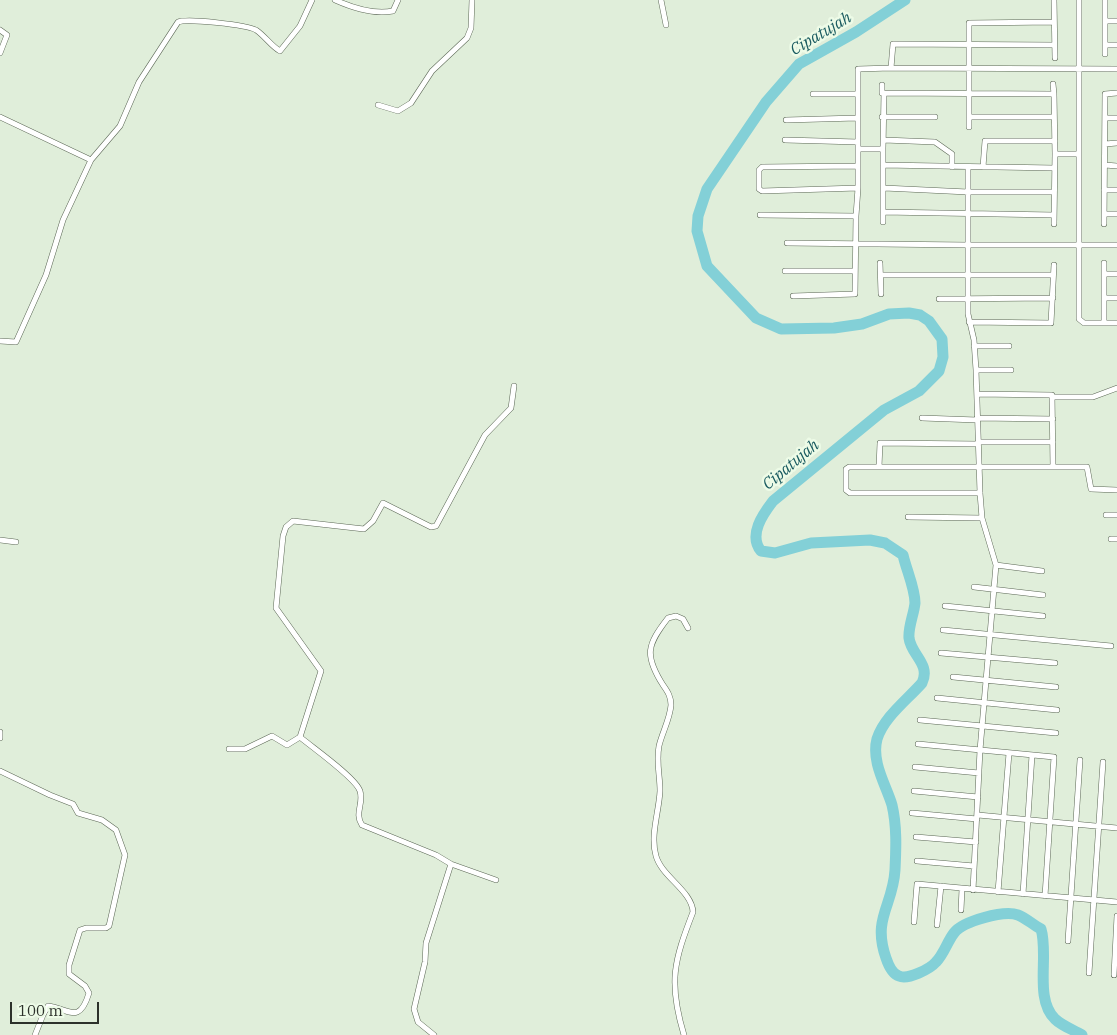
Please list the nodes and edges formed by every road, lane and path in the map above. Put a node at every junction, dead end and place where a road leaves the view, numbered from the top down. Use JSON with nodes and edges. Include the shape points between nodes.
{"nodes":[{"id":1,"x":312,"y":0,"type":"edge"},
{"id":2,"x":335,"y":0,"type":"edge"},
{"id":3,"x":398,"y":0,"type":"edge"},
{"id":4,"x":472,"y":0,"type":"edge"},
{"id":5,"x":661,"y":0,"type":"edge"},
{"id":6,"x":1054,"y":0,"type":"edge"},
{"id":7,"x":1079,"y":0,"type":"edge"},
{"id":8,"x":1104,"y":0,"type":"edge"},
{"id":9,"x":1105,"y":21,"type":"junction"},
{"id":10,"x":1117,"y":21,"type":"edge"},
{"id":11,"x":1054,"y":22,"type":"junction"},
{"id":12,"x":666,"y":25,"type":"dead end"},
{"id":13,"x":0,"y":30,"type":"edge"},
{"id":14,"x":1054,"y":45,"type":"junction"},
{"id":15,"x":1105,"y":45,"type":"junction"},
{"id":16,"x":1117,"y":45,"type":"edge"},
{"id":17,"x":968,"y":46,"type":"junction"},
{"id":18,"x":0,"y":53,"type":"edge"},
{"id":19,"x":1104,"y":54,"type":"dead end"},
{"id":20,"x":1055,"y":58,"type":"dead end"},
{"id":21,"x":891,"y":68,"type":"junction"},
{"id":22,"x":968,"y":69,"type":"junction"},
{"id":23,"x":1080,"y":69,"type":"junction"},
{"id":24,"x":1117,"y":69,"type":"edge"},
{"id":25,"x":1053,"y":84,"type":"dead end"},
{"id":26,"x":882,"y":85,"type":"dead end"},
{"id":27,"x":968,"y":93,"type":"junction"},
{"id":28,"x":1117,"y":93,"type":"edge"},
{"id":29,"x":813,"y":94,"type":"dead end"},
{"id":30,"x":858,"y":94,"type":"junction"},
{"id":31,"x":882,"y":94,"type":"junction"},
{"id":32,"x":1054,"y":94,"type":"junction"},
{"id":33,"x":378,"y":105,"type":"dead end"},
{"id":34,"x":0,"y":117,"type":"edge"},
{"id":35,"x":882,"y":117,"type":"junction"},
{"id":36,"x":935,"y":117,"type":"dead end"},
{"id":37,"x":968,"y":117,"type":"junction"},
{"id":38,"x":1054,"y":117,"type":"junction"},
{"id":39,"x":857,"y":118,"type":"junction"},
{"id":40,"x":1105,"y":118,"type":"junction"},
{"id":41,"x":1117,"y":118,"type":"edge"},
{"id":42,"x":786,"y":120,"type":"dead end"},
{"id":43,"x":968,"y":127,"type":"dead end"},
{"id":44,"x":785,"y":140,"type":"dead end"},
{"id":45,"x":884,"y":140,"type":"junction"},
{"id":46,"x":1055,"y":140,"type":"junction"},
{"id":47,"x":1117,"y":143,"type":"edge"},
{"id":48,"x":1105,"y":144,"type":"junction"},
{"id":49,"x":858,"y":146,"type":"junction"},
{"id":50,"x":883,"y":149,"type":"junction"},
{"id":51,"x":1055,"y":154,"type":"junction"},
{"id":52,"x":1079,"y":154,"type":"junction"},
{"id":53,"x":91,"y":160,"type":"junction"},
{"id":54,"x":858,"y":166,"type":"junction"},
{"id":55,"x":883,"y":166,"type":"junction"},
{"id":56,"x":1105,"y":166,"type":"junction"},
{"id":57,"x":1117,"y":166,"type":"edge"},
{"id":58,"x":952,"y":167,"type":"junction"},
{"id":59,"x":968,"y":167,"type":"junction"},
{"id":60,"x":983,"y":167,"type":"junction"},
{"id":61,"x":1054,"y":168,"type":"junction"},
{"id":62,"x":858,"y":188,"type":"junction"},
{"id":63,"x":884,"y":188,"type":"junction"},
{"id":64,"x":1104,"y":190,"type":"junction"},
{"id":65,"x":1117,"y":190,"type":"edge"},
{"id":66,"x":968,"y":192,"type":"junction"},
{"id":67,"x":1054,"y":192,"type":"junction"},
{"id":68,"x":883,"y":212,"type":"junction"},
{"id":69,"x":1104,"y":214,"type":"junction"},
{"id":70,"x":1117,"y":214,"type":"edge"},
{"id":71,"x":760,"y":215,"type":"dead end"},
{"id":72,"x":967,"y":215,"type":"junction"},
{"id":73,"x":1054,"y":215,"type":"junction"},
{"id":74,"x":856,"y":216,"type":"junction"},
{"id":75,"x":883,"y":222,"type":"dead end"},
{"id":76,"x":1054,"y":224,"type":"dead end"},
{"id":77,"x":1104,"y":224,"type":"dead end"},
{"id":78,"x":787,"y":243,"type":"dead end"},
{"id":79,"x":856,"y":244,"type":"junction"},
{"id":80,"x":968,"y":245,"type":"junction"},
{"id":81,"x":1117,"y":245,"type":"edge"},
{"id":82,"x":1079,"y":246,"type":"junction"},
{"id":83,"x":880,"y":263,"type":"dead end"},
{"id":84,"x":1104,"y":263,"type":"dead end"},
{"id":85,"x":1054,"y":265,"type":"dead end"},
{"id":86,"x":785,"y":271,"type":"dead end"},
{"id":87,"x":856,"y":271,"type":"junction"},
{"id":88,"x":968,"y":274,"type":"junction"},
{"id":89,"x":1054,"y":274,"type":"junction"},
{"id":90,"x":1104,"y":274,"type":"junction"},
{"id":91,"x":1117,"y":274,"type":"edge"},
{"id":92,"x":881,"y":275,"type":"junction"},
{"id":93,"x":881,"y":294,"type":"dead end"},
{"id":94,"x":793,"y":296,"type":"dead end"},
{"id":95,"x":1053,"y":298,"type":"junction"},
{"id":96,"x":1104,"y":298,"type":"junction"},
{"id":97,"x":1117,"y":298,"type":"edge"},
{"id":98,"x":939,"y":299,"type":"dead end"},
{"id":99,"x":967,"y":299,"type":"junction"},
{"id":100,"x":969,"y":322,"type":"junction"},
{"id":101,"x":1104,"y":323,"type":"junction"},
{"id":102,"x":1117,"y":323,"type":"edge"},
{"id":103,"x":0,"y":341,"type":"edge"},
{"id":104,"x":974,"y":346,"type":"junction"},
{"id":105,"x":1009,"y":346,"type":"dead end"},
{"id":106,"x":976,"y":370,"type":"junction"},
{"id":107,"x":1011,"y":370,"type":"dead end"},
{"id":108,"x":514,"y":386,"type":"dead end"},
{"id":109,"x":1117,"y":388,"type":"edge"},
{"id":110,"x":977,"y":394,"type":"junction"},
{"id":111,"x":1053,"y":397,"type":"junction"},
{"id":112,"x":922,"y":418,"type":"dead end"},
{"id":113,"x":977,"y":419,"type":"junction"},
{"id":114,"x":1053,"y":419,"type":"junction"},
{"id":115,"x":1053,"y":442,"type":"junction"},
{"id":116,"x":978,"y":443,"type":"junction"},
{"id":117,"x":879,"y":467,"type":"junction"},
{"id":118,"x":979,"y":467,"type":"junction"},
{"id":119,"x":1053,"y":467,"type":"junction"},
{"id":120,"x":1117,"y":490,"type":"edge"},
{"id":121,"x":980,"y":493,"type":"junction"},
{"id":122,"x":1106,"y":515,"type":"dead end"},
{"id":123,"x":1117,"y":515,"type":"edge"},
{"id":124,"x":908,"y":517,"type":"dead end"},
{"id":125,"x":982,"y":518,"type":"junction"},
{"id":126,"x":0,"y":540,"type":"edge"},
{"id":127,"x":16,"y":542,"type":"dead end"},
{"id":128,"x":996,"y":565,"type":"junction"},
{"id":129,"x":1042,"y":571,"type":"dead end"},
{"id":130,"x":974,"y":587,"type":"dead end"},
{"id":131,"x":994,"y":589,"type":"junction"},
{"id":132,"x":1043,"y":594,"type":"dead end"},
{"id":133,"x":945,"y":606,"type":"dead end"},
{"id":134,"x":992,"y":611,"type":"junction"},
{"id":135,"x":1043,"y":616,"type":"dead end"},
{"id":136,"x":688,"y":628,"type":"dead end"},
{"id":137,"x":943,"y":630,"type":"dead end"},
{"id":138,"x":990,"y":634,"type":"junction"},
{"id":139,"x":1111,"y":646,"type":"dead end"},
{"id":140,"x":941,"y":653,"type":"dead end"},
{"id":141,"x":988,"y":657,"type":"junction"},
{"id":142,"x":1055,"y":664,"type":"dead end"},
{"id":143,"x":953,"y":676,"type":"dead end"},
{"id":144,"x":986,"y":680,"type":"junction"},
{"id":145,"x":1056,"y":686,"type":"dead end"},
{"id":146,"x":937,"y":698,"type":"dead end"},
{"id":147,"x":984,"y":703,"type":"junction"},
{"id":148,"x":1057,"y":710,"type":"dead end"},
{"id":149,"x":920,"y":720,"type":"dead end"},
{"id":150,"x":982,"y":726,"type":"junction"},
{"id":151,"x":0,"y":732,"type":"edge"},
{"id":152,"x":1056,"y":733,"type":"dead end"},
{"id":153,"x":300,"y":737,"type":"junction"},
{"id":154,"x":0,"y":738,"type":"edge"},
{"id":155,"x":918,"y":744,"type":"dead end"},
{"id":156,"x":229,"y":748,"type":"dead end"},
{"id":157,"x":980,"y":750,"type":"junction"},
{"id":158,"x":1009,"y":753,"type":"junction"},
{"id":159,"x":1032,"y":755,"type":"junction"},
{"id":160,"x":1080,"y":760,"type":"dead end"},
{"id":161,"x":1103,"y":762,"type":"dead end"},
{"id":162,"x":915,"y":767,"type":"dead end"},
{"id":163,"x":0,"y":771,"type":"edge"},
{"id":164,"x":980,"y":773,"type":"junction"},
{"id":165,"x":914,"y":791,"type":"dead end"},
{"id":166,"x":978,"y":797,"type":"junction"},
{"id":167,"x":912,"y":813,"type":"dead end"},
{"id":168,"x":977,"y":817,"type":"junction"},
{"id":169,"x":1004,"y":817,"type":"junction"},
{"id":170,"x":1028,"y":820,"type":"junction"},
{"id":171,"x":1052,"y":822,"type":"junction"},
{"id":172,"x":1076,"y":824,"type":"junction"},
{"id":173,"x":1099,"y":826,"type":"junction"},
{"id":174,"x":1117,"y":828,"type":"edge"},
{"id":175,"x":916,"y":837,"type":"dead end"},
{"id":176,"x":976,"y":842,"type":"junction"},
{"id":177,"x":917,"y":861,"type":"dead end"},
{"id":178,"x":451,"y":864,"type":"junction"},
{"id":179,"x":974,"y":866,"type":"junction"},
{"id":180,"x":496,"y":880,"type":"dead end"},
{"id":181,"x":941,"y":886,"type":"junction"},
{"id":182,"x":962,"y":888,"type":"junction"},
{"id":183,"x":973,"y":890,"type":"junction"},
{"id":184,"x":998,"y":892,"type":"junction"},
{"id":185,"x":1023,"y":894,"type":"junction"},
{"id":186,"x":1045,"y":896,"type":"junction"},
{"id":187,"x":1070,"y":898,"type":"junction"},
{"id":188,"x":1094,"y":900,"type":"junction"},
{"id":189,"x":1117,"y":902,"type":"edge"},
{"id":190,"x":961,"y":910,"type":"dead end"},
{"id":191,"x":1117,"y":916,"type":"edge"},
{"id":192,"x":914,"y":922,"type":"dead end"},
{"id":193,"x":937,"y":925,"type":"dead end"},
{"id":194,"x":1068,"y":941,"type":"dead end"},
{"id":195,"x":1089,"y":973,"type":"dead end"},
{"id":196,"x":1114,"y":975,"type":"dead end"},
{"id":197,"x":35,"y":1035,"type":"edge"},
{"id":198,"x":434,"y":1035,"type":"edge"},
{"id":199,"x":684,"y":1035,"type":"edge"}],
"edges":[{"from":1,"to":53,"type":"street","via":[[300,26],[279,52],[265,37],[247,27],[178,22],[139,82],[120,126]]},
{"from":2,"to":3,"type":"street","via":[[368,11],[384,12],[393,11]]},
{"from":4,"to":33,"type":"street","via":[[471,28],[467,38],[432,71],[411,103],[398,111]]},
{"from":5,"to":12,"type":"street"},
{"from":6,"to":11,"type":"street"},
{"from":7,"to":23,"type":"street"},
{"from":8,"to":9,"type":"street"},
{"from":9,"to":10,"type":"street"},
{"from":9,"to":15,"type":"street"},
{"from":11,"to":14,"type":"street"},
{"from":11,"to":17,"type":"street","via":[[970,22]]},
{"from":13,"to":18,"type":"street","via":[[7,35]]},
{"from":14,"to":17,"type":"street"},
{"from":14,"to":20,"type":"street"},
{"from":15,"to":16,"type":"street"},
{"from":15,"to":19,"type":"street"},
{"from":17,"to":21,"type":"street","via":[[893,44]]},
{"from":17,"to":22,"type":"street"},
{"from":21,"to":22,"type":"street"},
{"from":21,"to":30,"type":"street","via":[[859,68]]},
{"from":22,"to":23,"type":"street"},
{"from":22,"to":27,"type":"street"},
{"from":23,"to":24,"type":"street"},
{"from":23,"to":52,"type":"street"},
{"from":25,"to":32,"type":"street"},
{"from":26,"to":31,"type":"street"},
{"from":27,"to":31,"type":"street"},
{"from":27,"to":32,"type":"street"},
{"from":27,"to":37,"type":"street"},
{"from":28,"to":40,"type":"street","via":[[1105,94]]},
{"from":29,"to":30,"type":"street"},
{"from":30,"to":39,"type":"street"},
{"from":31,"to":35,"type":"street"},
{"from":32,"to":38,"type":"street"},
{"from":34,"to":53,"type":"street"},
{"from":35,"to":36,"type":"street"},
{"from":35,"to":45,"type":"street"},
{"from":37,"to":38,"type":"street"},
{"from":37,"to":43,"type":"street"},
{"from":38,"to":46,"type":"street"},
{"from":39,"to":42,"type":"street"},
{"from":39,"to":49,"type":"street"},
{"from":40,"to":41,"type":"street"},
{"from":40,"to":48,"type":"street"},
{"from":44,"to":49,"type":"street"},
{"from":45,"to":50,"type":"street"},
{"from":45,"to":58,"type":"street","via":[[936,142],[952,154]]},
{"from":46,"to":51,"type":"street"},
{"from":46,"to":60,"type":"street","via":[[985,141]]},
{"from":47,"to":48,"type":"street"},
{"from":48,"to":56,"type":"street"},
{"from":49,"to":50,"type":"street"},
{"from":49,"to":54,"type":"street"},
{"from":50,"to":55,"type":"street"},
{"from":51,"to":52,"type":"street"},
{"from":51,"to":61,"type":"street"},
{"from":52,"to":82,"type":"street"},
{"from":53,"to":103,"type":"street","via":[[66,214],[46,275],[16,342]]},
{"from":54,"to":62,"type":"street"},
{"from":54,"to":62,"type":"street","via":[[762,167],[759,189]]},
{"from":55,"to":58,"type":"street"},
{"from":55,"to":63,"type":"street"},
{"from":56,"to":57,"type":"street"},
{"from":56,"to":64,"type":"street"},
{"from":58,"to":59,"type":"street"},
{"from":59,"to":60,"type":"street"},
{"from":59,"to":66,"type":"street"},
{"from":60,"to":61,"type":"street"},
{"from":61,"to":67,"type":"street"},
{"from":62,"to":74,"type":"street"},
{"from":63,"to":66,"type":"street"},
{"from":63,"to":68,"type":"street"},
{"from":64,"to":65,"type":"street"},
{"from":64,"to":69,"type":"street"},
{"from":66,"to":67,"type":"street"},
{"from":66,"to":72,"type":"street"},
{"from":67,"to":73,"type":"street"},
{"from":68,"to":72,"type":"street"},
{"from":68,"to":75,"type":"street"},
{"from":69,"to":70,"type":"street"},
{"from":69,"to":77,"type":"street"},
{"from":71,"to":74,"type":"street"},
{"from":72,"to":73,"type":"street"},
{"from":72,"to":80,"type":"street"},
{"from":73,"to":76,"type":"street"},
{"from":74,"to":79,"type":"street"},
{"from":78,"to":79,"type":"street"},
{"from":79,"to":80,"type":"street"},
{"from":79,"to":87,"type":"street"},
{"from":80,"to":82,"type":"street"},
{"from":80,"to":88,"type":"street"},
{"from":81,"to":82,"type":"street"},
{"from":82,"to":101,"type":"street","via":[[1079,320],[1081,323]]},
{"from":83,"to":92,"type":"street"},
{"from":84,"to":90,"type":"street"},
{"from":85,"to":89,"type":"street"},
{"from":86,"to":87,"type":"street"},
{"from":87,"to":94,"type":"street","via":[[854,295]]},
{"from":88,"to":89,"type":"street"},
{"from":88,"to":92,"type":"street"},
{"from":88,"to":99,"type":"street"},
{"from":89,"to":95,"type":"street"},
{"from":90,"to":91,"type":"street"},
{"from":90,"to":96,"type":"street"},
{"from":92,"to":93,"type":"street"},
{"from":95,"to":99,"type":"street"},
{"from":95,"to":100,"type":"street","via":[[1053,319],[1050,323]]},
{"from":96,"to":97,"type":"street"},
{"from":96,"to":101,"type":"street"},
{"from":98,"to":99,"type":"street"},
{"from":99,"to":100,"type":"street"},
{"from":100,"to":104,"type":"street"},
{"from":101,"to":102,"type":"street"},
{"from":104,"to":105,"type":"street"},
{"from":104,"to":106,"type":"street"},
{"from":106,"to":107,"type":"street"},
{"from":106,"to":110,"type":"street"},
{"from":108,"to":153,"type":"street","via":[[511,408],[485,435],[436,526],[431,527],[383,503],[374,521],[364,529],[293,522],[286,527],[276,608],[321,671]]},
{"from":109,"to":111,"type":"street","via":[[1094,396]]},
{"from":110,"to":111,"type":"street","via":[[1051,394]]},
{"from":110,"to":113,"type":"street"},
{"from":111,"to":114,"type":"street"},
{"from":112,"to":113,"type":"street"},
{"from":113,"to":114,"type":"street"},
{"from":113,"to":116,"type":"street"},
{"from":114,"to":115,"type":"street"},
{"from":115,"to":116,"type":"street"},
{"from":115,"to":119,"type":"street"},
{"from":116,"to":117,"type":"street","via":[[880,443]]},
{"from":116,"to":118,"type":"street"},
{"from":117,"to":118,"type":"street"},
{"from":117,"to":121,"type":"street","via":[[848,468],[848,492]]},
{"from":118,"to":119,"type":"street"},
{"from":118,"to":121,"type":"street"},
{"from":119,"to":120,"type":"street","via":[[1088,468],[1091,489]]},
{"from":121,"to":125,"type":"street"},
{"from":122,"to":123,"type":"street"},
{"from":124,"to":125,"type":"street"},
{"from":125,"to":128,"type":"street"},
{"from":126,"to":127,"type":"street"},
{"from":128,"to":129,"type":"street"},
{"from":128,"to":131,"type":"street"},
{"from":130,"to":131,"type":"street"},
{"from":131,"to":132,"type":"street"},
{"from":131,"to":134,"type":"street"},
{"from":133,"to":134,"type":"street"},
{"from":134,"to":135,"type":"street"},
{"from":134,"to":138,"type":"street"},
{"from":136,"to":199,"type":"street","via":[[683,619],[676,616],[668,618],[653,638],[649,658],[670,697],[657,760],[660,791],[655,831],[656,856],[675,885],[693,904],[675,964],[678,1016]]},
{"from":137,"to":138,"type":"street"},
{"from":138,"to":139,"type":"street"},
{"from":138,"to":141,"type":"street"},
{"from":140,"to":141,"type":"street"},
{"from":141,"to":142,"type":"street"},
{"from":141,"to":144,"type":"street"},
{"from":143,"to":144,"type":"street"},
{"from":144,"to":145,"type":"street"},
{"from":144,"to":147,"type":"street"},
{"from":146,"to":147,"type":"street"},
{"from":147,"to":148,"type":"street"},
{"from":147,"to":150,"type":"street"},
{"from":149,"to":150,"type":"street"},
{"from":150,"to":152,"type":"street"},
{"from":150,"to":157,"type":"street"},
{"from":151,"to":154,"type":"street"},
{"from":153,"to":156,"type":"street","via":[[287,745],[272,736],[245,749]]},
{"from":153,"to":178,"type":"street","via":[[355,782],[361,793],[358,817],[362,825]]},
{"from":155,"to":157,"type":"street"},
{"from":157,"to":158,"type":"street"},
{"from":157,"to":164,"type":"street"},
{"from":158,"to":159,"type":"street"},
{"from":158,"to":169,"type":"street"},
{"from":159,"to":170,"type":"street"},
{"from":159,"to":171,"type":"street","via":[[1055,758]]},
{"from":160,"to":172,"type":"street"},
{"from":161,"to":173,"type":"street"},
{"from":162,"to":164,"type":"street"},
{"from":163,"to":197,"type":"street","via":[[73,804],[82,816],[109,824],[116,830],[125,856],[109,926],[80,930],[69,965],[69,974],[89,993],[87,1000],[72,1013],[48,1006]]},
{"from":164,"to":166,"type":"street"},
{"from":165,"to":166,"type":"street"},
{"from":166,"to":168,"type":"street"},
{"from":167,"to":168,"type":"street"},
{"from":168,"to":169,"type":"street"},
{"from":168,"to":176,"type":"street"},
{"from":169,"to":170,"type":"street"},
{"from":169,"to":184,"type":"street"},
{"from":170,"to":171,"type":"street"},
{"from":170,"to":185,"type":"street"},
{"from":171,"to":172,"type":"street"},
{"from":171,"to":186,"type":"street"},
{"from":172,"to":173,"type":"street"},
{"from":172,"to":187,"type":"street"},
{"from":173,"to":174,"type":"street"},
{"from":173,"to":188,"type":"street"},
{"from":175,"to":176,"type":"street"},
{"from":176,"to":179,"type":"street"},
{"from":177,"to":179,"type":"street"},
{"from":178,"to":180,"type":"street"},
{"from":178,"to":198,"type":"street","via":[[424,949],[425,962],[414,1009],[418,1022]]},
{"from":179,"to":183,"type":"street"},
{"from":181,"to":182,"type":"street"},
{"from":181,"to":192,"type":"street","via":[[917,884]]},
{"from":181,"to":193,"type":"street"},
{"from":182,"to":183,"type":"street"},
{"from":182,"to":190,"type":"street"},
{"from":183,"to":184,"type":"street"},
{"from":184,"to":185,"type":"street"},
{"from":185,"to":186,"type":"street"},
{"from":186,"to":187,"type":"street"},
{"from":187,"to":188,"type":"street"},
{"from":187,"to":194,"type":"street"},
{"from":188,"to":189,"type":"street"},
{"from":188,"to":195,"type":"street"},
{"from":191,"to":196,"type":"street"}]}
